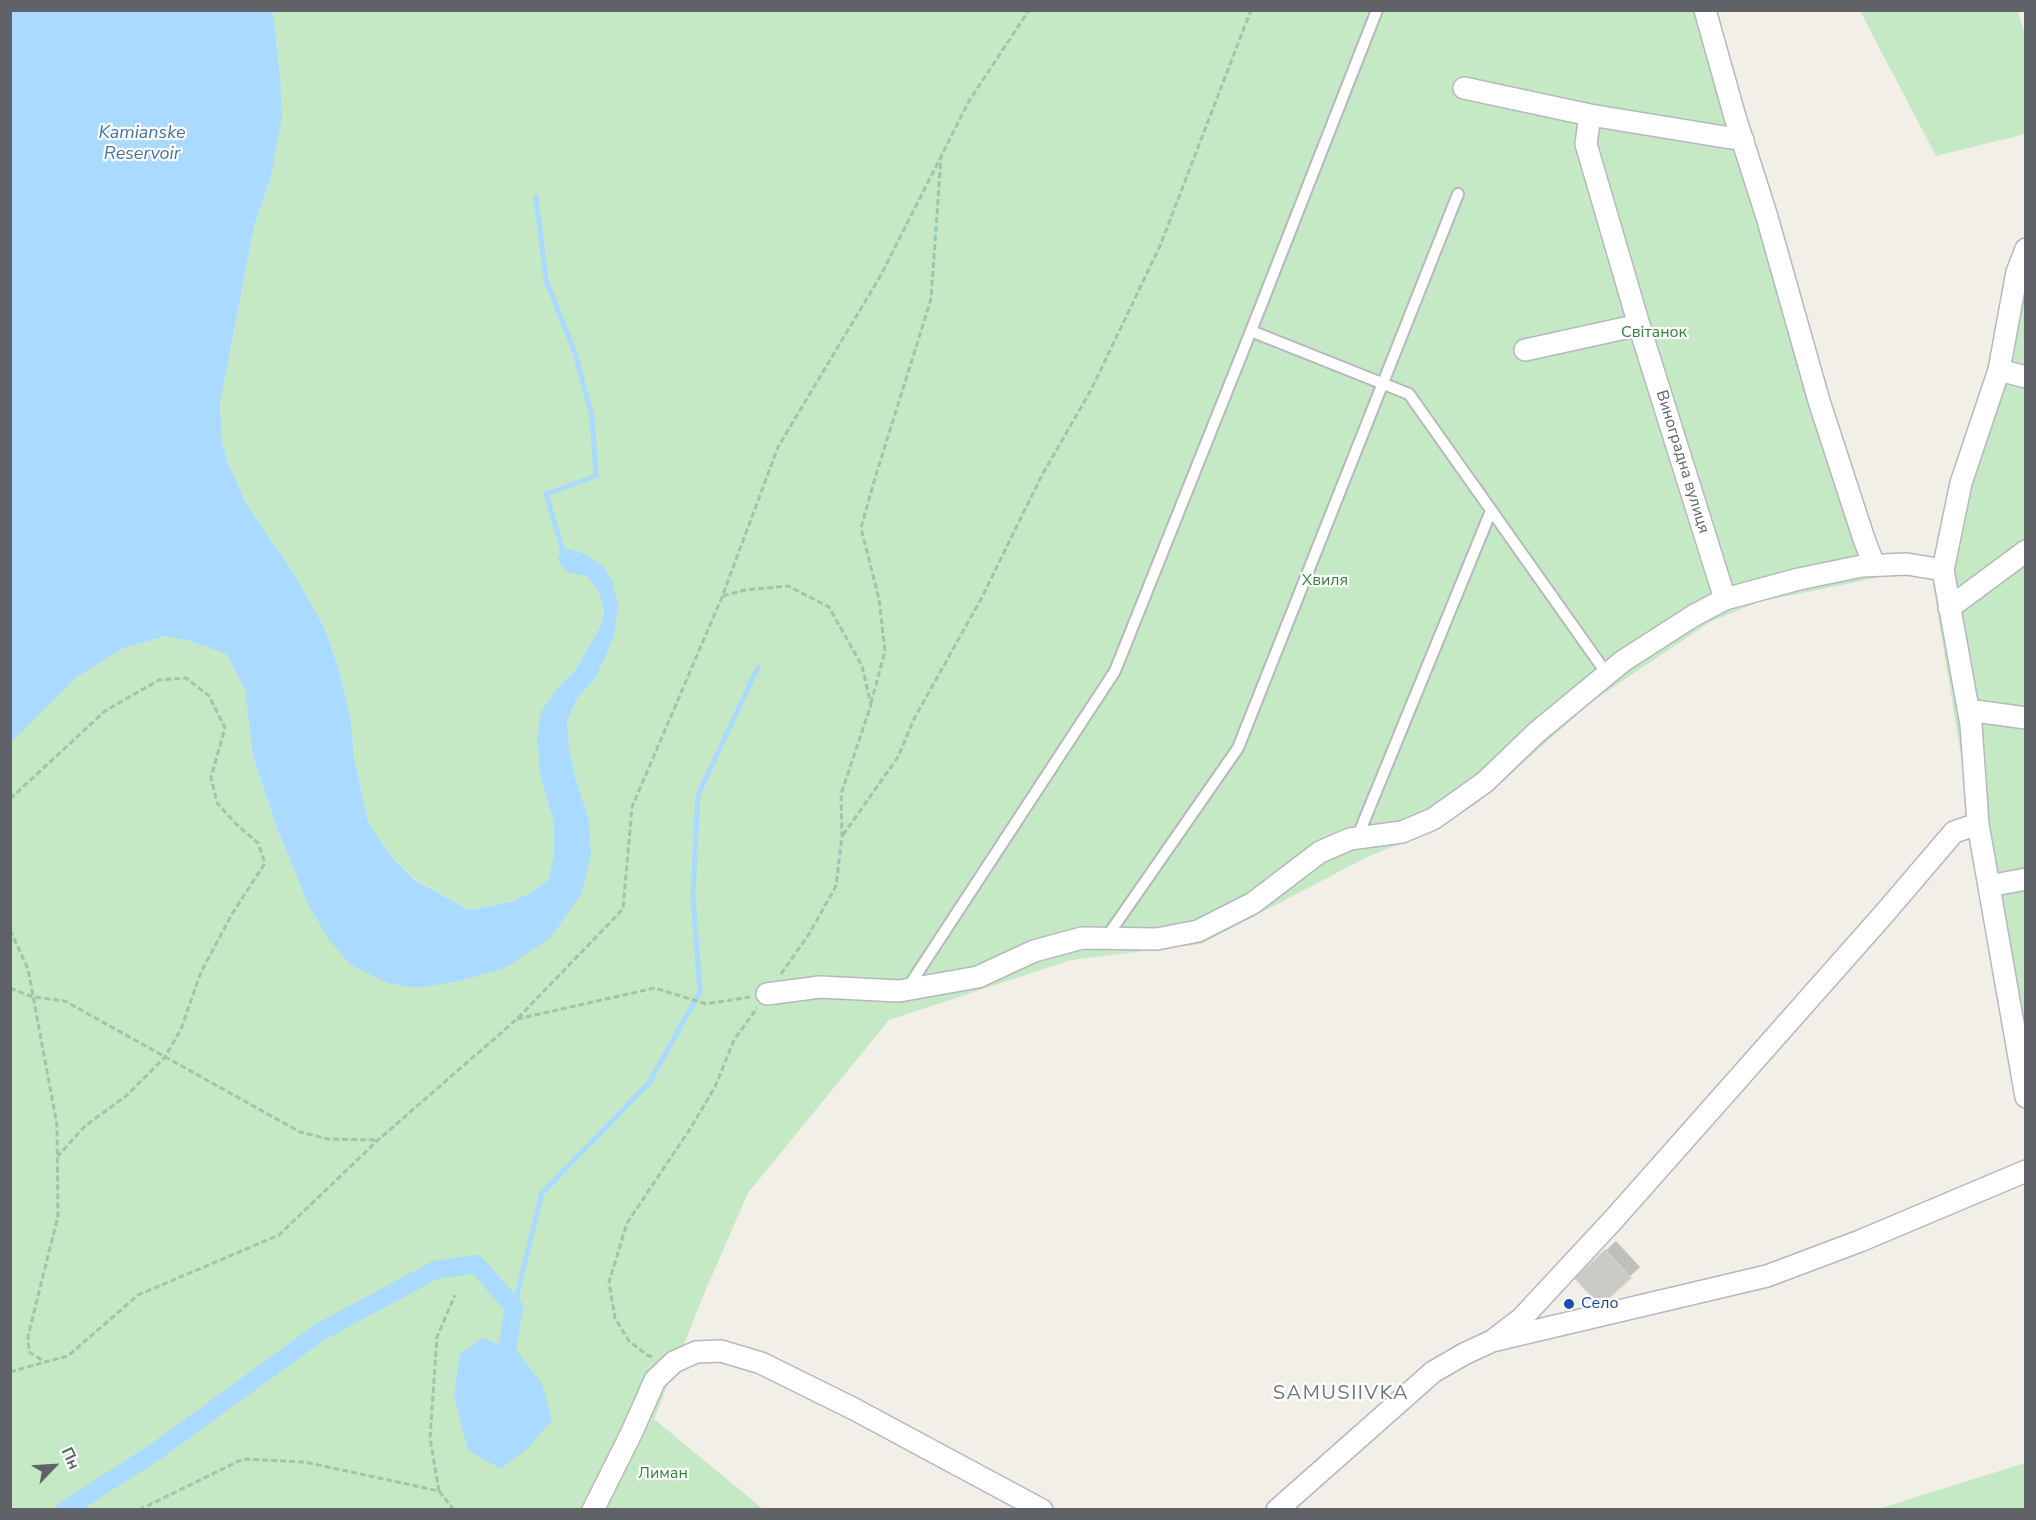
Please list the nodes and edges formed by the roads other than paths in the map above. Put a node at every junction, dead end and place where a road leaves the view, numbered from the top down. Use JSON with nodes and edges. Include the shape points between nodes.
{"nodes":[{"id":1,"x":1377,"y":10,"type":"edge"},
{"id":2,"x":1705,"y":10,"type":"edge"},
{"id":3,"x":1464,"y":88,"type":"dead end"},
{"id":4,"x":1590,"y":115,"type":"junction"},
{"id":5,"x":1743,"y":140,"type":"junction"},
{"id":6,"x":1458,"y":194,"type":"dead end"},
{"id":7,"x":2025,"y":249,"type":"edge"},
{"id":8,"x":1639,"y":325,"type":"junction"},
{"id":9,"x":1251,"y":331,"type":"junction"},
{"id":10,"x":1525,"y":350,"type":"dead end"},
{"id":11,"x":1999,"y":370,"type":"junction"},
{"id":12,"x":2025,"y":377,"type":"edge"},
{"id":13,"x":1383,"y":384,"type":"junction"},
{"id":14,"x":1491,"y":511,"type":"junction"},
{"id":15,"x":2025,"y":551,"type":"edge"},
{"id":16,"x":1874,"y":565,"type":"junction"},
{"id":17,"x":1943,"y":570,"type":"junction"},
{"id":18,"x":1725,"y":599,"type":"junction"},
{"id":19,"x":1949,"y":608,"type":"junction"},
{"id":20,"x":1607,"y":675,"type":"junction"},
{"id":21,"x":1968,"y":710,"type":"junction"},
{"id":22,"x":2025,"y":718,"type":"edge"},
{"id":23,"x":1978,"y":824,"type":"junction"},
{"id":24,"x":1357,"y":838,"type":"junction"},
{"id":25,"x":2025,"y":879,"type":"edge"},
{"id":26,"x":1989,"y":886,"type":"junction"},
{"id":27,"x":1106,"y":938,"type":"junction"},
{"id":28,"x":907,"y":990,"type":"junction"},
{"id":29,"x":767,"y":994,"type":"road end"},
{"id":30,"x":2018,"y":1015,"type":"edge"},
{"id":31,"x":2025,"y":1097,"type":"edge"},
{"id":32,"x":2025,"y":1171,"type":"edge"},
{"id":33,"x":1492,"y":1341,"type":"junction"},
{"id":34,"x":593,"y":1509,"type":"edge"},
{"id":35,"x":1042,"y":1509,"type":"edge"},
{"id":36,"x":1276,"y":1509,"type":"edge"}],
"edges":[{"from":1,"to":9,"type":"lane"},
{"from":2,"to":5,"type":"street"},
{"from":3,"to":4,"type":"street"},
{"from":4,"to":5,"type":"street"},
{"from":4,"to":8,"type":"street","name":"Виноградна вулиця","via":[[1586,144]]},
{"from":5,"to":16,"type":"street","via":[[1819,402]]},
{"from":6,"to":13,"type":"lane"},
{"from":7,"to":11,"type":"street"},
{"from":8,"to":10,"type":"street"},
{"from":8,"to":18,"type":"street","name":"Виноградна вулиця"},
{"from":9,"to":13,"type":"lane"},
{"from":9,"to":28,"type":"lane","via":[[1115,671]]},
{"from":11,"to":12,"type":"street"},
{"from":11,"to":17,"type":"street","via":[[1961,483]]},
{"from":13,"to":14,"type":"lane","via":[[1408,394]]},
{"from":13,"to":27,"type":"lane","via":[[1238,748]]},
{"from":14,"to":20,"type":"lane"},
{"from":14,"to":24,"type":"lane"},
{"from":15,"to":19,"type":"street"},
{"from":16,"to":17,"type":"street","via":[[1907,564]]},
{"from":16,"to":18,"type":"street","via":[[1799,579]]},
{"from":17,"to":19,"type":"street"},
{"from":18,"to":20,"type":"street","via":[[1683,622]]},
{"from":19,"to":21,"type":"street"},
{"from":20,"to":24,"type":"street","via":[[1537,732],[1485,782],[1433,819],[1402,832]]},
{"from":21,"to":22,"type":"street"},
{"from":21,"to":23,"type":"street"},
{"from":23,"to":26,"type":"street"},
{"from":23,"to":33,"type":"street","via":[[1954,832],[1614,1219],[1522,1318]]},
{"from":24,"to":27,"type":"street","via":[[1320,852],[1253,903],[1198,931],[1157,939]]},
{"from":25,"to":26,"type":"street"},
{"from":26,"to":30,"type":"street"},
{"from":27,"to":28,"type":"street","via":[[1082,938],[1034,951],[978,977]]},
{"from":28,"to":29,"type":"street","via":[[820,987]]},
{"from":30,"to":31,"type":"street"},
{"from":32,"to":33,"type":"street","via":[[1860,1241],[1767,1275]]},
{"from":33,"to":36,"type":"street","via":[[1433,1372]]},
{"from":34,"to":35,"type":"street","via":[[655,1380],[674,1362],[696,1352],[721,1351],[761,1363]]}]}
